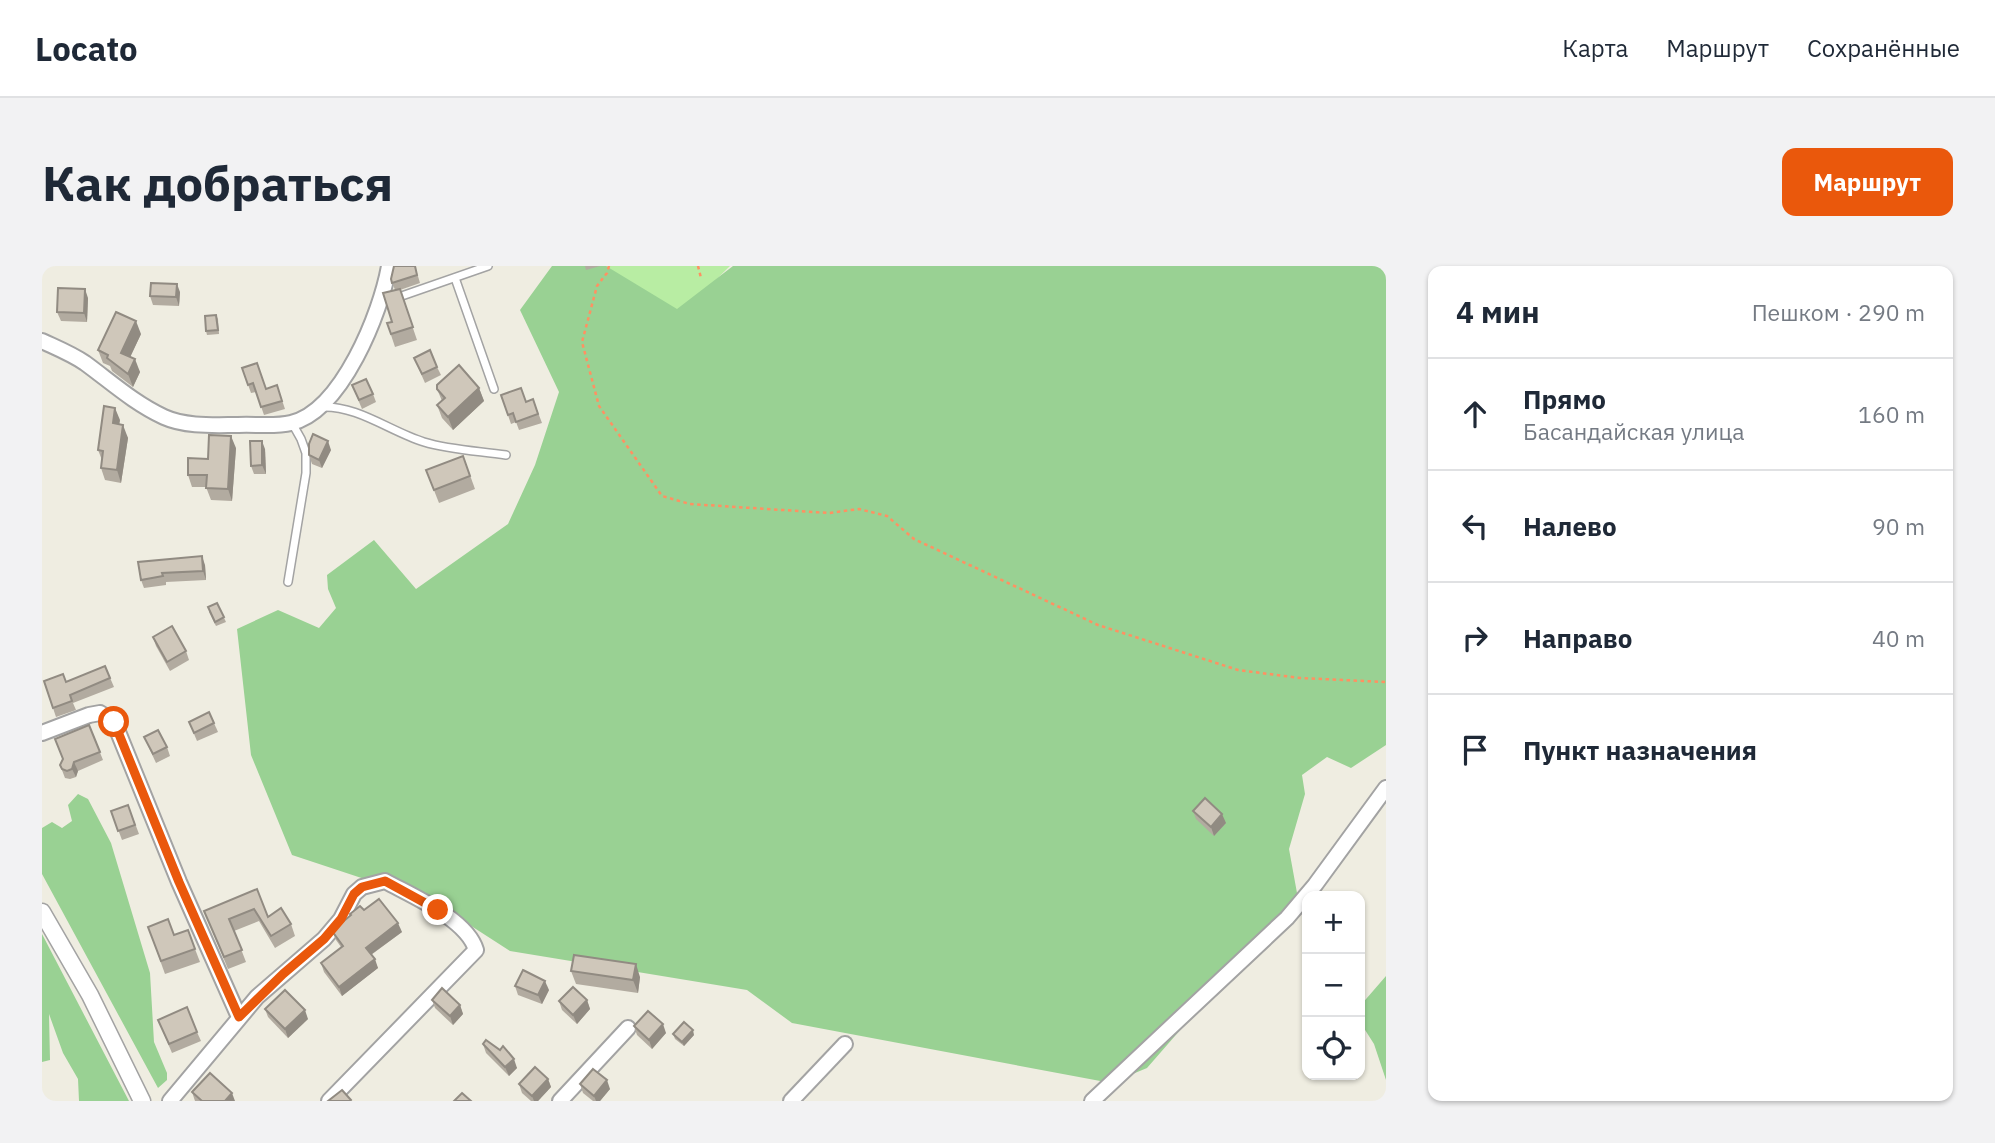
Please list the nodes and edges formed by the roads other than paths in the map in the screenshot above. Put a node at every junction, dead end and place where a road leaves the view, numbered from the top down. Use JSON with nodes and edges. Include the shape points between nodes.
{"nodes":[{"id":1,"x":388,"y":266,"type":"edge"},
{"id":2,"x":488,"y":266,"type":"edge"},
{"id":3,"x":455,"y":278,"type":"junction"},
{"id":4,"x":381,"y":300,"type":"junction"},
{"id":5,"x":42,"y":341,"type":"edge"},
{"id":6,"x":494,"y":389,"type":"dead end"},
{"id":7,"x":320,"y":407,"type":"junction"},
{"id":8,"x":292,"y":423,"type":"junction"},
{"id":9,"x":506,"y":455,"type":"dead end"},
{"id":10,"x":288,"y":582,"type":"dead end"},
{"id":11,"x":42,"y":733,"type":"edge"},
{"id":12,"x":1386,"y":788,"type":"edge"},
{"id":13,"x":42,"y":912,"type":"edge"},
{"id":14,"x":239,"y":1017,"type":"junction"},
{"id":15,"x":628,"y":1028,"type":"dead end"},
{"id":16,"x":845,"y":1044,"type":"dead end"},
{"id":17,"x":142,"y":1101,"type":"edge"},
{"id":18,"x":170,"y":1101,"type":"edge"},
{"id":19,"x":329,"y":1101,"type":"edge"},
{"id":20,"x":561,"y":1101,"type":"edge"},
{"id":21,"x":792,"y":1101,"type":"edge"},
{"id":22,"x":1092,"y":1101,"type":"edge"}],
"edges":[{"from":1,"to":4,"type":"street"},
{"from":2,"to":3,"type":"lane"},
{"from":3,"to":4,"type":"lane"},
{"from":3,"to":6,"type":"lane"},
{"from":4,"to":7,"type":"street","via":[[365,342]]},
{"from":5,"to":8,"type":"street","via":[[72,355],[120,392],[166,418],[214,425]]},
{"from":7,"to":8,"type":"street"},
{"from":7,"to":9,"type":"lane","via":[[345,409],[427,443]]},
{"from":8,"to":10,"type":"lane","via":[[306,453],[306,473]]},
{"from":11,"to":14,"type":"street","via":[[100,713],[114,722]]},
{"from":12,"to":22,"type":"street","via":[[1287,918]]},
{"from":13,"to":17,"type":"street","via":[[90,995]]},
{"from":14,"to":18,"type":"street"},
{"from":14,"to":19,"type":"street","via":[[324,939],[354,894],[370,883],[385,881],[469,933],[476,950]]},
{"from":15,"to":20,"type":"street"},
{"from":16,"to":21,"type":"street"}]}
